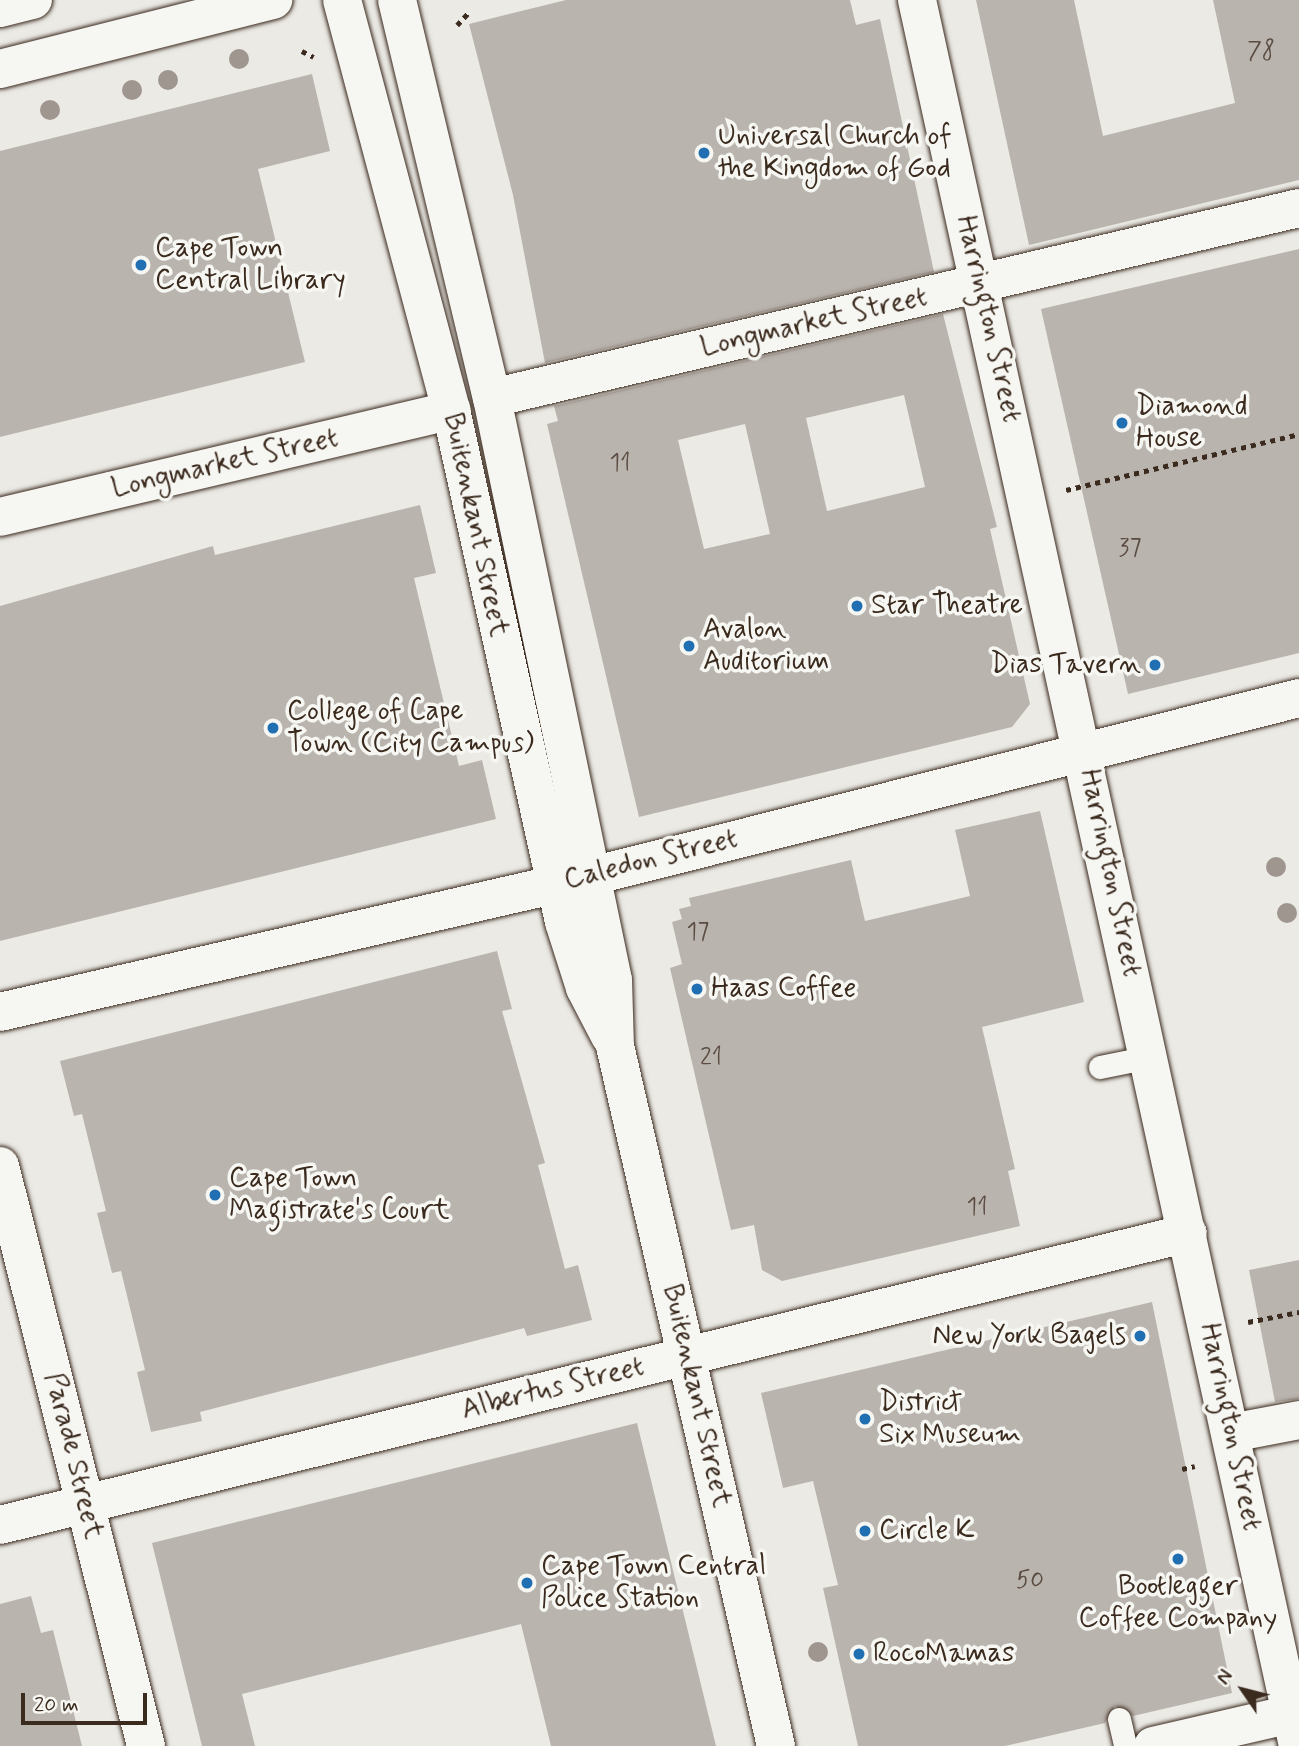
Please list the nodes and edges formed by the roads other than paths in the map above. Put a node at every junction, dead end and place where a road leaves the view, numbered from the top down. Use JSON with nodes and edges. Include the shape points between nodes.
{"nodes":[{"id":1,"x":33,"y":0,"type":"edge"},
{"id":2,"x":273,"y":0,"type":"edge"},
{"id":3,"x":342,"y":0,"type":"edge"},
{"id":4,"x":397,"y":0,"type":"edge"},
{"id":5,"x":917,"y":0,"type":"edge"},
{"id":6,"x":0,"y":8,"type":"edge"},
{"id":7,"x":0,"y":69,"type":"edge"},
{"id":8,"x":1299,"y":208,"type":"edge"},
{"id":9,"x":980,"y":285,"type":"junction"},
{"id":10,"x":492,"y":398,"type":"junction"},
{"id":11,"x":451,"y":410,"type":"junction"},
{"id":12,"x":0,"y":517,"type":"edge"},
{"id":13,"x":1299,"y":698,"type":"edge"},
{"id":14,"x":1084,"y":751,"type":"junction"},
{"id":15,"x":592,"y":876,"type":"junction"},
{"id":16,"x":555,"y":884,"type":"junction"},
{"id":17,"x":0,"y":1012,"type":"edge"},
{"id":18,"x":615,"y":1046,"type":"junction"},
{"id":19,"x":1149,"y":1057,"type":"junction"},
{"id":20,"x":1100,"y":1067,"type":"dead end"},
{"id":21,"x":0,"y":1166,"type":"edge"},
{"id":22,"x":1188,"y":1233,"type":"junction"},
{"id":23,"x":688,"y":1356,"type":"junction"},
{"id":24,"x":1299,"y":1420,"type":"edge"},
{"id":25,"x":1231,"y":1433,"type":"junction"},
{"id":26,"x":86,"y":1505,"type":"junction"},
{"id":27,"x":0,"y":1525,"type":"edge"},
{"id":28,"x":1119,"y":1719,"type":"dead end"},
{"id":29,"x":1296,"y":1729,"type":"edge"},
{"id":30,"x":146,"y":1746,"type":"edge"},
{"id":31,"x":776,"y":1746,"type":"edge"},
{"id":32,"x":1125,"y":1746,"type":"edge"},
{"id":33,"x":1153,"y":1746,"type":"edge"}],
"edges":[{"from":1,"to":6,"type":"street"},
{"from":2,"to":7,"type":"street"},
{"from":3,"to":11,"type":"street","name":"Buitenkant Street"},
{"from":4,"to":10,"type":"street","name":"Buitenkant Street"},
{"from":5,"to":9,"type":"street","name":"Harrington Street"},
{"from":8,"to":9,"type":"street","name":"Longmarket Street"},
{"from":9,"to":10,"type":"street","name":"Longmarket Street"},
{"from":9,"to":14,"type":"street","name":"Harrington Street"},
{"from":10,"to":15,"type":"street","name":"Buitenkant Street"},
{"from":11,"to":12,"type":"street","name":"Longmarket Street"},
{"from":11,"to":16,"type":"street","name":"Buitenkant Street"},
{"from":13,"to":14,"type":"street","name":"Caledon Street"},
{"from":14,"to":15,"type":"street","name":"Caledon Street"},
{"from":14,"to":19,"type":"street","name":"Harrington Street"},
{"from":15,"to":16,"type":"street","name":"Caledon Street"},
{"from":15,"to":18,"type":"street","name":"Buitenkant Street","via":[[613,980]]},
{"from":16,"to":17,"type":"street","name":"Caledon Street"},
{"from":16,"to":18,"type":"street","name":"Buitenkant Street","via":[[585,988]]},
{"from":18,"to":23,"type":"street","name":"Buitenkant Street"},
{"from":19,"to":20,"type":"lane"},
{"from":19,"to":22,"type":"street","name":"Harrington Street"},
{"from":21,"to":26,"type":"street","name":"Parade Street"},
{"from":22,"to":23,"type":"street","name":"Albertus Street"},
{"from":22,"to":25,"type":"street","name":"Harrington Street"},
{"from":23,"to":26,"type":"street","name":"Albertus Street"},
{"from":23,"to":31,"type":"street","name":"Buitenkant Street"},
{"from":24,"to":25,"type":"street"},
{"from":25,"to":29,"type":"street","name":"Harrington Street"},
{"from":26,"to":27,"type":"street","name":"Albertus Street"},
{"from":26,"to":30,"type":"street","name":"Parade Street"},
{"from":28,"to":32,"type":"lane"},
{"from":29,"to":33,"type":"street"}]}
